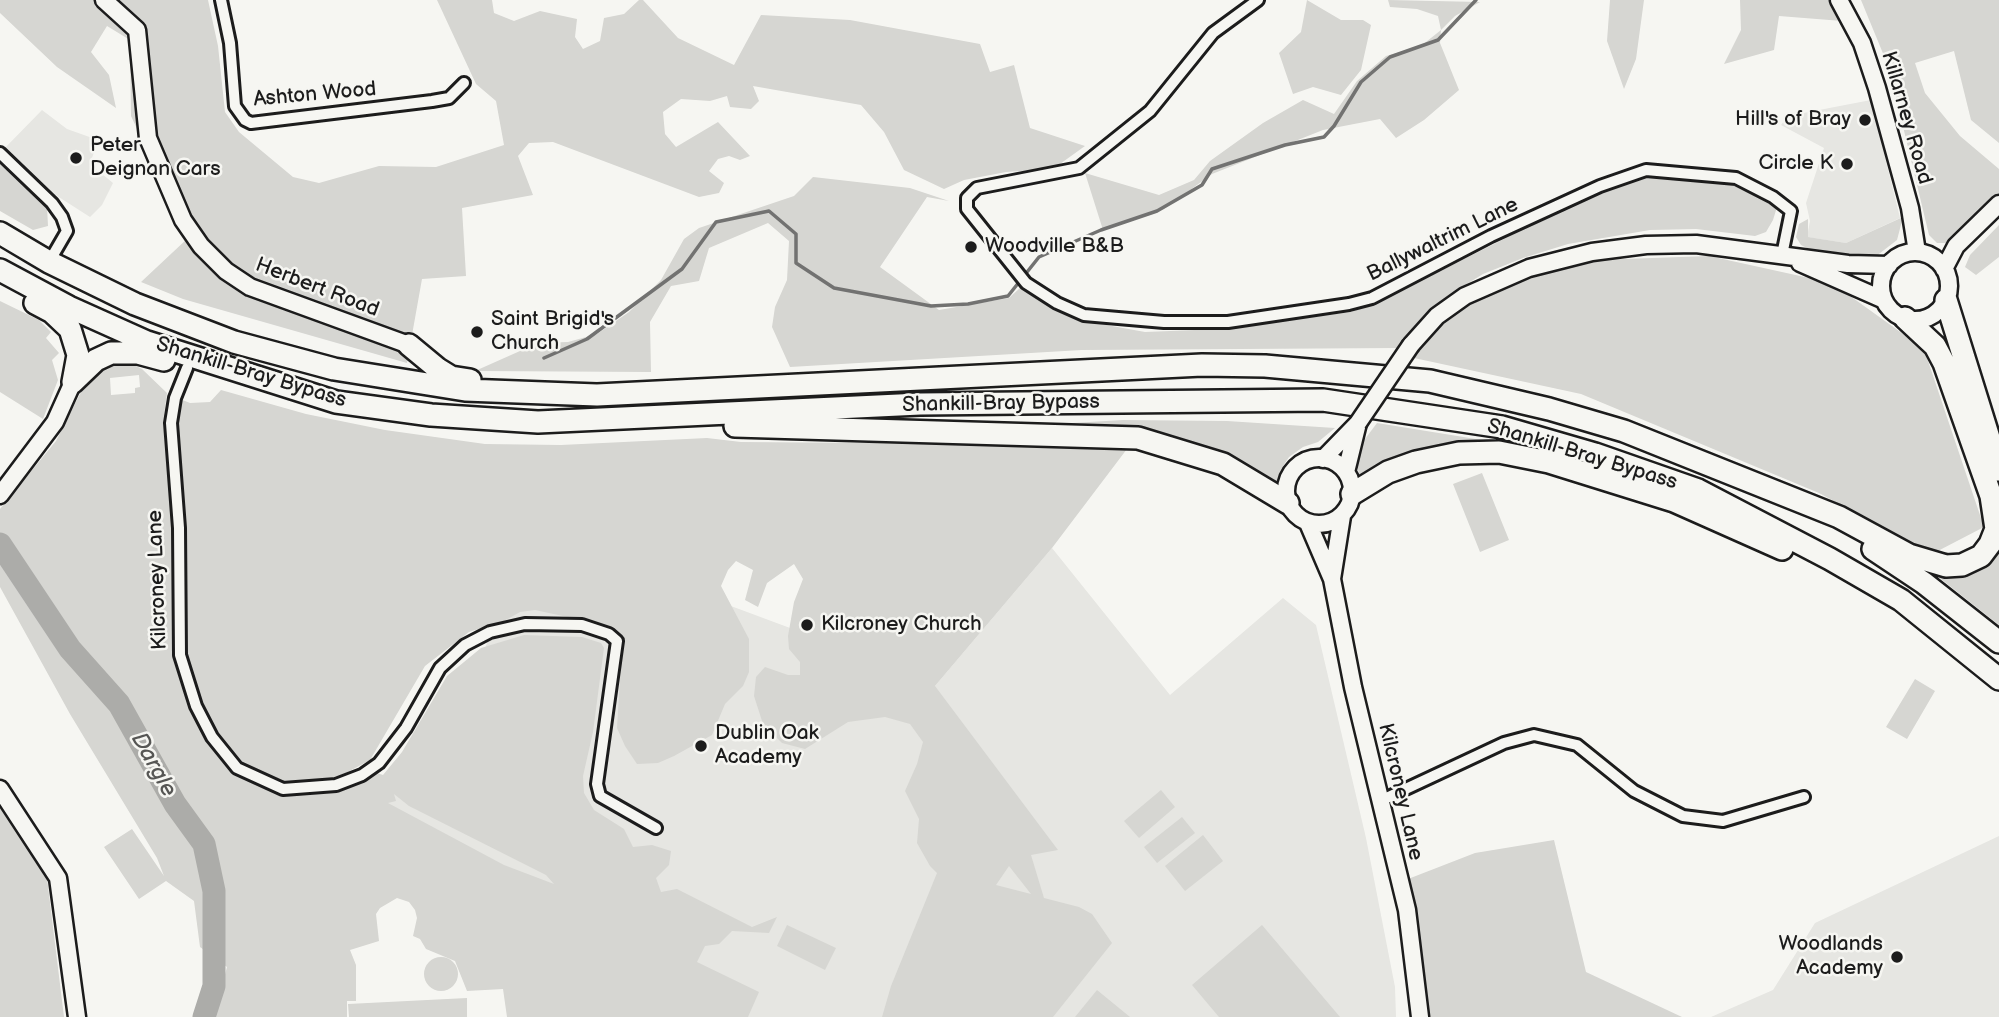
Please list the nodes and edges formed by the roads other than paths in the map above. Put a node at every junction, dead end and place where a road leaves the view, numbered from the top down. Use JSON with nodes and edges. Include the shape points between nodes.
{"nodes":[{"id":1,"x":104,"y":0,"type":"edge"},
{"id":2,"x":223,"y":0,"type":"edge"},
{"id":3,"x":1258,"y":0,"type":"edge"},
{"id":4,"x":1839,"y":0,"type":"edge"},
{"id":5,"x":464,"y":83,"type":"dead end"},
{"id":6,"x":0,"y":153,"type":"edge"},
{"id":7,"x":1999,"y":204,"type":"edge"},
{"id":8,"x":0,"y":233,"type":"edge"},
{"id":9,"x":1956,"y":246,"type":"junction"},
{"id":10,"x":1924,"y":254,"type":"junction"},
{"id":11,"x":1782,"y":255,"type":"junction"},
{"id":12,"x":49,"y":262,"type":"junction"},
{"id":13,"x":1889,"y":265,"type":"junction"},
{"id":14,"x":1944,"y":269,"type":"junction"},
{"id":15,"x":0,"y":270,"type":"edge"},
{"id":16,"x":0,"y":276,"type":"edge"},
{"id":17,"x":1884,"y":300,"type":"junction"},
{"id":18,"x":1946,"y":300,"type":"junction"},
{"id":19,"x":149,"y":309,"type":"junction"},
{"id":20,"x":1905,"y":318,"type":"junction"},
{"id":21,"x":410,"y":345,"type":"junction"},
{"id":22,"x":187,"y":368,"type":"junction"},
{"id":23,"x":1036,"y":372,"type":"junction"},
{"id":24,"x":73,"y":382,"type":"junction"},
{"id":25,"x":336,"y":402,"type":"junction"},
{"id":26,"x":538,"y":422,"type":"junction"},
{"id":27,"x":1358,"y":424,"type":"junction"},
{"id":28,"x":1323,"y":458,"type":"junction"},
{"id":29,"x":1999,"y":470,"type":"edge"},
{"id":30,"x":1346,"y":472,"type":"junction"},
{"id":31,"x":1352,"y":494,"type":"junction"},
{"id":32,"x":0,"y":495,"type":"edge"},
{"id":33,"x":1288,"y":503,"type":"junction"},
{"id":34,"x":1807,"y":506,"type":"junction"},
{"id":35,"x":1342,"y":516,"type":"junction"},
{"id":36,"x":1308,"y":523,"type":"junction"},
{"id":37,"x":1332,"y":579,"type":"junction"},
{"id":38,"x":1999,"y":642,"type":"edge"},
{"id":39,"x":1970,"y":656,"type":"junction"},
{"id":40,"x":1999,"y":679,"type":"edge"},
{"id":41,"x":0,"y":789,"type":"edge"},
{"id":42,"x":1804,"y":797,"type":"dead end"},
{"id":43,"x":1380,"y":801,"type":"junction"},
{"id":44,"x":656,"y":828,"type":"dead end"},
{"id":45,"x":77,"y":1017,"type":"edge"},
{"id":46,"x":1420,"y":1017,"type":"edge"}],
"edges":[{"from":1,"to":21,"type":"main road","name":"Herbert Road","via":[[137,30],[148,138],[183,220],[201,246],[250,287]]},
{"from":2,"to":5,"type":"street","name":"Ashton Wood","via":[[236,106],[251,123],[432,101],[450,97]]},
{"from":3,"to":11,"type":"street","name":"Ballywaltrim Lane","via":[[1213,33],[1150,111],[1079,169],[977,188],[967,198],[967,209],[1026,283],[1084,315],[1164,322],[1228,322],[1349,303],[1372,298],[1502,231],[1646,170],[1736,178],[1773,197],[1791,211]]},
{"from":4,"to":10,"type":"main road","name":"Killarney Road","via":[[1862,43]]},
{"from":6,"to":12,"type":"street","via":[[62,217],[67,231]]},
{"from":7,"to":9,"type":"main road"},
{"from":8,"to":12,"type":"highway","name":"Shankill-Bray Bypass"},
{"from":9,"to":10,"type":"main road"},
{"from":9,"to":14,"type":"main road"},
{"from":10,"to":13,"type":"main road","via":[[1904,254]]},
{"from":10,"to":14,"type":"main road"},
{"from":11,"to":13,"type":"main road"},
{"from":11,"to":17,"type":"main road"},
{"from":11,"to":27,"type":"main road","bridge":true,"via":[[1696,244],[1646,245],[1560,260],[1506,277],[1465,296],[1437,316],[1411,345]]},
{"from":12,"to":19,"type":"highway","name":"Shankill-Bray Bypass"},
{"from":13,"to":17,"type":"main road","via":[[1883,277]]},
{"from":14,"to":18,"type":"main road","via":[[1949,285]]},
{"from":15,"to":25,"type":"highway","name":"Shankill-Bray Bypass","via":[[147,342]]},
{"from":16,"to":24,"type":"highway","via":[[70,329],[79,366]]},
{"from":17,"to":20,"type":"main road"},
{"from":18,"to":20,"type":"main road","via":[[1926,318]]},
{"from":18,"to":29,"type":"highway"},
{"from":19,"to":21,"type":"highway","via":[[169,311],[262,342],[392,371],[411,365],[415,353]]},
{"from":19,"to":23,"type":"highway","name":"Shankill-Bray Bypass","via":[[234,342],[334,369],[518,394],[704,391]]},
{"from":20,"to":34,"type":"highway","via":[[1935,346],[1944,363],[1991,495],[1996,529],[1990,544],[1981,556],[1946,566],[1909,555],[1839,517]]},
{"from":21,"to":23,"type":"highway","via":[[451,377],[572,387],[995,366]]},
{"from":22,"to":24,"type":"highway","via":[[125,351],[103,356]]},
{"from":22,"to":25,"type":"highway","via":[[303,399]]},
{"from":22,"to":44,"type":"street","name":"Kilcroney Lane","via":[[171,423],[179,528],[180,655],[196,706],[212,737],[237,768],[283,789],[336,785],[362,775],[379,763],[406,728],[440,668],[465,645],[491,632],[525,624],[582,625],[617,641],[597,784],[600,796]]},
{"from":23,"to":34,"type":"highway","name":"Shankill-Bray Bypass","via":[[1265,366],[1430,381],[1624,431]]},
{"from":24,"to":32,"type":"main road","via":[[55,422]]},
{"from":25,"to":26,"type":"highway","name":"Shankill-Bray Bypass","via":[[431,415]]},
{"from":26,"to":33,"type":"highway","via":[[1138,438],[1223,464]]},
{"from":26,"to":39,"type":"highway","name":"Shankill-Bray Bypass","via":[[920,404],[1323,400],[1502,427],[1698,490],[1901,600]]},
{"from":27,"to":28,"type":"main road"},
{"from":27,"to":30,"type":"main road"},
{"from":28,"to":30,"type":"main road"},
{"from":28,"to":33,"type":"main road","via":[[1306,461],[1292,474],[1287,483]]},
{"from":30,"to":31,"type":"main road"},
{"from":31,"to":35,"type":"main road"},
{"from":31,"to":39,"type":"highway","via":[[1416,461],[1459,453],[1499,452],[1549,462],[1674,501],[1779,547]]},
{"from":33,"to":36,"type":"main road"},
{"from":34,"to":38,"type":"highway","via":[[1924,583]]},
{"from":35,"to":36,"type":"main road","via":[[1322,524]]},
{"from":35,"to":37,"type":"main road","name":"Kilcroney Lane"},
{"from":36,"to":37,"type":"main road","name":"Kilcroney Lane"},
{"from":37,"to":43,"type":"main road","name":"Kilcroney Lane"},
{"from":39,"to":40,"type":"highway"},
{"from":41,"to":45,"type":"main road","via":[[58,878]]},
{"from":42,"to":43,"type":"street","via":[[1723,821],[1683,816],[1634,791],[1577,745],[1534,735],[1504,743]]},
{"from":43,"to":46,"type":"main road","name":"Kilcroney Lane","via":[[1407,910]]}]}
